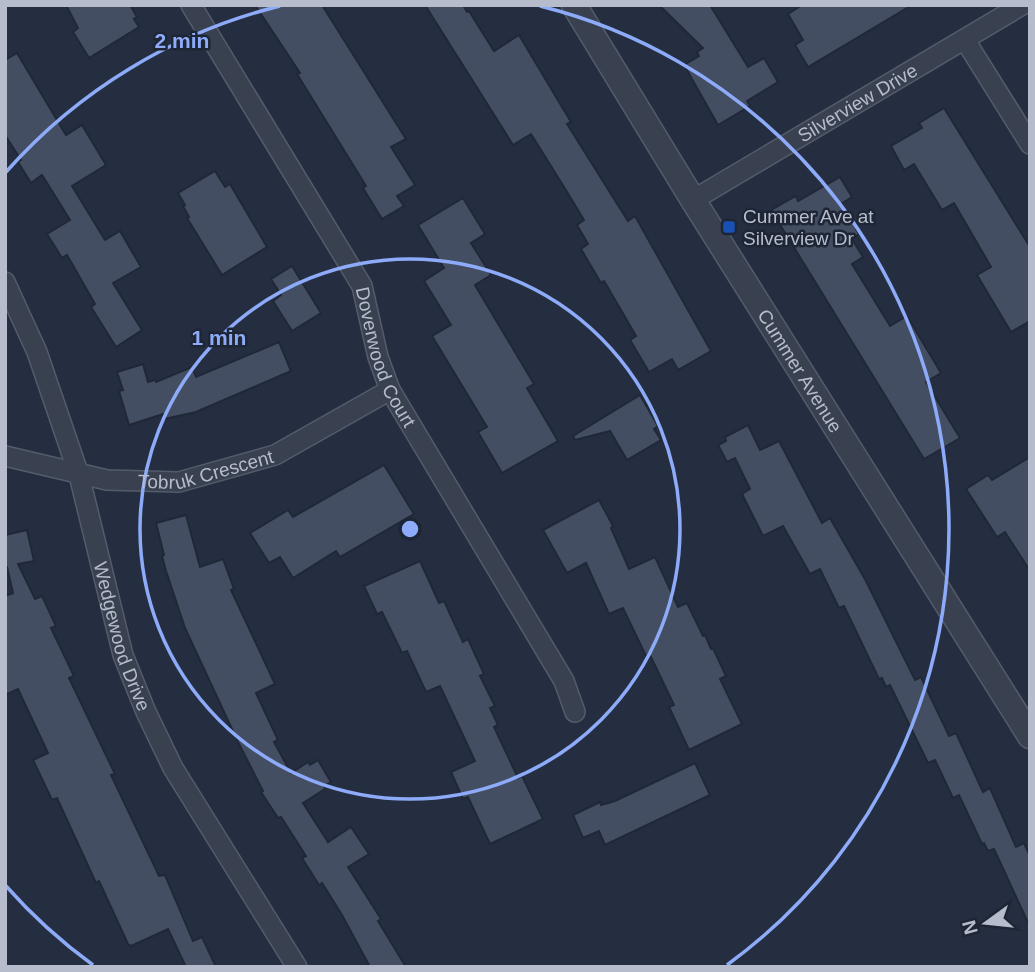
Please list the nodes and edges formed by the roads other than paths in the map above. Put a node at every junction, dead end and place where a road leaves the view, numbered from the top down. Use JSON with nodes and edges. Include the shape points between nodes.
{"nodes":[{"id":1,"x":191,"y":5,"type":"edge"},
{"id":2,"x":574,"y":5,"type":"edge"},
{"id":3,"x":1022,"y":5,"type":"edge"},
{"id":4,"x":965,"y":40,"type":"junction"},
{"id":5,"x":1030,"y":144,"type":"edge"},
{"id":6,"x":693,"y":200,"type":"junction"},
{"id":7,"x":5,"y":282,"type":"edge"},
{"id":8,"x":390,"y":390,"type":"junction"},
{"id":9,"x":5,"y":456,"type":"edge"},
{"id":10,"x":79,"y":475,"type":"junction"},
{"id":11,"x":575,"y":712,"type":"dead end"},
{"id":12,"x":1030,"y":736,"type":"edge"},
{"id":13,"x":297,"y":967,"type":"edge"}],
"edges":[{"from":1,"to":8,"type":"street","name":"Doverwood Court","via":[[362,286]]},
{"from":2,"to":6,"type":"street","name":"Cummer Avenue"},
{"from":3,"to":4,"type":"street","name":"Silverview Drive"},
{"from":4,"to":5,"type":"street"},
{"from":4,"to":6,"type":"street","name":"Silverview Drive"},
{"from":6,"to":12,"type":"street","name":"Cummer Avenue"},
{"from":7,"to":10,"type":"street","name":"Wedgewood Drive","via":[[37,352]]},
{"from":8,"to":10,"type":"street","name":"Tobruk Crescent","via":[[275,456],[179,482]]},
{"from":8,"to":11,"type":"street","name":"Doverwood Court","via":[[564,681]]},
{"from":9,"to":10,"type":"street","name":"Tobruk Crescent"},
{"from":10,"to":13,"type":"street","name":"Wedgewood Drive","via":[[123,655],[146,712],[173,768]]}]}
